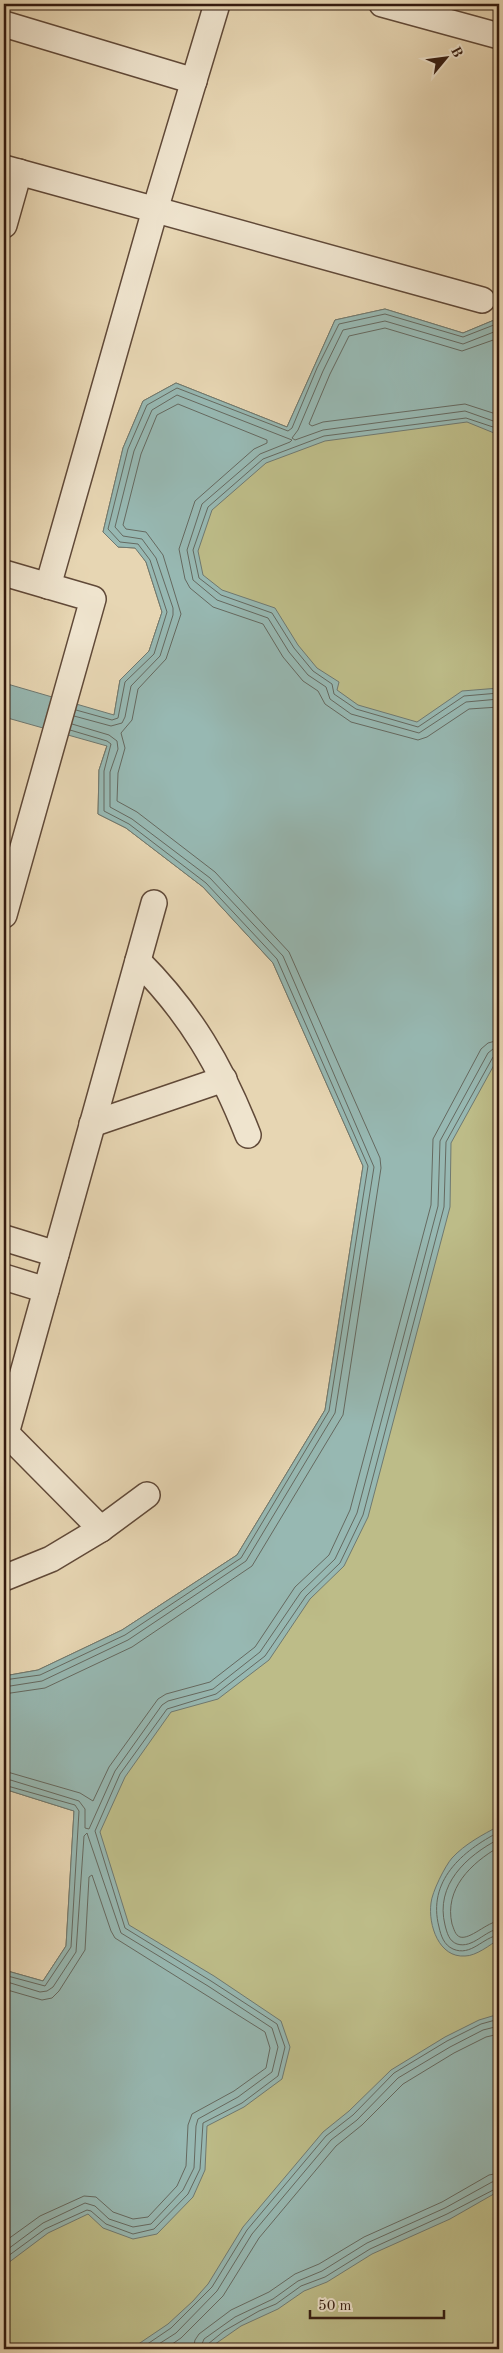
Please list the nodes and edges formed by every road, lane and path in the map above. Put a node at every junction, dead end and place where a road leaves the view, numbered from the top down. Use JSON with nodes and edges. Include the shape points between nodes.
{"nodes":[{"id":1,"x":217,"y":4,"type":"edge"},
{"id":2,"x":382,"y":4,"type":"edge"},
{"id":3,"x":4,"y":24,"type":"edge"},
{"id":4,"x":499,"y":36,"type":"edge"},
{"id":5,"x":194,"y":80,"type":"junction"},
{"id":6,"x":11,"y":170,"type":"edge"},
{"id":7,"x":156,"y":210,"type":"junction"},
{"id":8,"x":4,"y":225,"type":"edge"},
{"id":9,"x":482,"y":300,"type":"dead end"},
{"id":10,"x":4,"y":573,"type":"edge"},
{"id":11,"x":48,"y":586,"type":"junction"},
{"id":12,"x":154,"y":903,"type":"dead end"},
{"id":13,"x":4,"y":915,"type":"edge"},
{"id":14,"x":138,"y":961,"type":"junction"},
{"id":15,"x":224,"y":1079,"type":"junction"},
{"id":16,"x":92,"y":1124,"type":"junction"},
{"id":17,"x":248,"y":1135,"type":"dead end"},
{"id":18,"x":4,"y":1238,"type":"edge"},
{"id":19,"x":56,"y":1254,"type":"junction"},
{"id":20,"x":4,"y":1277,"type":"edge"},
{"id":21,"x":46,"y":1290,"type":"junction"},
{"id":22,"x":5,"y":1437,"type":"edge"},
{"id":23,"x":147,"y":1495,"type":"dead end"},
{"id":24,"x":101,"y":1529,"type":"junction"},
{"id":25,"x":4,"y":1578,"type":"edge"}],
"edges":[{"from":1,"to":5,"type":"street"},
{"from":2,"to":4,"type":"street"},
{"from":3,"to":5,"type":"street"},
{"from":5,"to":7,"type":"street"},
{"from":6,"to":7,"type":"street"},
{"from":6,"to":8,"type":"street"},
{"from":7,"to":9,"type":"street"},
{"from":7,"to":11,"type":"street"},
{"from":10,"to":11,"type":"street"},
{"from":11,"to":13,"type":"street","via":[[94,599]]},
{"from":12,"to":14,"type":"street"},
{"from":14,"to":15,"type":"street","via":[[184,1012]]},
{"from":14,"to":16,"type":"street"},
{"from":15,"to":16,"type":"street"},
{"from":15,"to":17,"type":"street"},
{"from":16,"to":19,"type":"street"},
{"from":18,"to":19,"type":"street"},
{"from":19,"to":21,"type":"street"},
{"from":20,"to":21,"type":"street"},
{"from":21,"to":22,"type":"street"},
{"from":22,"to":24,"type":"street"},
{"from":23,"to":24,"type":"street"},
{"from":24,"to":25,"type":"street","via":[[51,1559]]}]}
